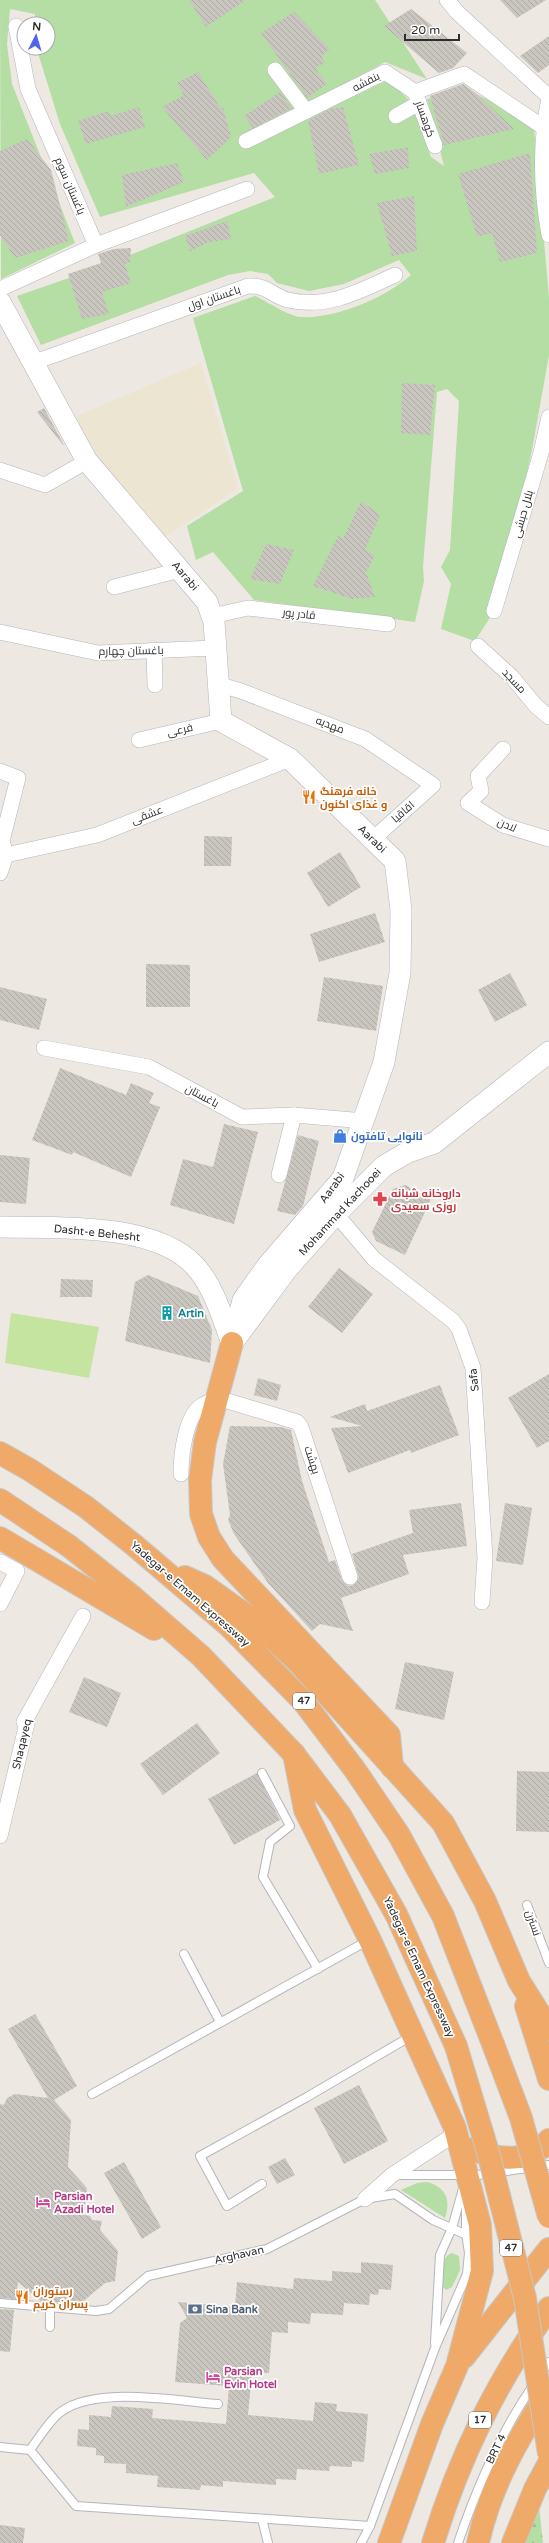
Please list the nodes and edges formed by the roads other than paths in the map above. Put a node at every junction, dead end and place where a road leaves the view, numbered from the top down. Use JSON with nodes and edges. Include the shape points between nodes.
{"nodes":[{"id":1,"x":447,"y":0,"type":"edge"},
{"id":2,"x":22,"y":56,"type":"edge"},
{"id":3,"x":276,"y":70,"type":"dead end"},
{"id":4,"x":417,"y":97,"type":"junction"},
{"id":5,"x":549,"y":98,"type":"edge"},
{"id":6,"x":306,"y":111,"type":"junction"},
{"id":7,"x":396,"y":116,"type":"dead end"},
{"id":8,"x":543,"y":127,"type":"junction"},
{"id":9,"x":246,"y":141,"type":"dead end"},
{"id":10,"x":435,"y":146,"type":"dead end"},
{"id":11,"x":247,"y":189,"type":"dead end"},
{"id":12,"x":549,"y":235,"type":"edge"},
{"id":13,"x":96,"y":245,"type":"junction"},
{"id":14,"x":395,"y":275,"type":"dead end"},
{"id":15,"x":0,"y":289,"type":"edge"},
{"id":16,"x":0,"y":302,"type":"edge"},
{"id":17,"x":32,"y":363,"type":"junction"},
{"id":18,"x":549,"y":417,"type":"edge"},
{"id":19,"x":545,"y":454,"type":"edge"},
{"id":20,"x":87,"y":461,"type":"junction"},
{"id":21,"x":0,"y":470,"type":"edge"},
{"id":22,"x":180,"y":570,"type":"junction"},
{"id":23,"x":114,"y":587,"type":"dead end"},
{"id":24,"x":494,"y":611,"type":"dead end"},
{"id":25,"x":212,"y":616,"type":"junction"},
{"id":26,"x":388,"y":624,"type":"dead end"},
{"id":27,"x":0,"y":632,"type":"edge"},
{"id":28,"x":478,"y":646,"type":"dead end"},
{"id":29,"x":215,"y":648,"type":"junction"},
{"id":30,"x":154,"y":650,"type":"junction"},
{"id":31,"x":217,"y":684,"type":"junction"},
{"id":32,"x":155,"y":685,"type":"dead end"},
{"id":33,"x":549,"y":717,"type":"edge"},
{"id":34,"x":221,"y":721,"type":"junction"},
{"id":35,"x":139,"y":740,"type":"dead end"},
{"id":36,"x":503,"y":749,"type":"dead end"},
{"id":37,"x":290,"y":759,"type":"junction"},
{"id":38,"x":0,"y":771,"type":"edge"},
{"id":39,"x":433,"y":785,"type":"joint"},
{"id":40,"x":373,"y":839,"type":"junction"},
{"id":41,"x":549,"y":839,"type":"edge"},
{"id":42,"x":3,"y":854,"type":"edge"},
{"id":43,"x":0,"y":873,"type":"edge"},
{"id":44,"x":44,"y":1048,"type":"dead end"},
{"id":45,"x":549,"y":1052,"type":"edge"},
{"id":46,"x":294,"y":1115,"type":"junction"},
{"id":47,"x":365,"y":1121,"type":"junction"},
{"id":48,"x":279,"y":1175,"type":"dead end"},
{"id":49,"x":336,"y":1214,"type":"junction"},
{"id":50,"x":0,"y":1227,"type":"edge"},
{"id":51,"x":232,"y":1343,"type":"junction"},
{"id":52,"x":218,"y":1398,"type":"junction"},
{"id":53,"x":0,"y":1453,"type":"edge"},
{"id":54,"x":181,"y":1474,"type":"dead end"},
{"id":55,"x":0,"y":1500,"type":"edge"},
{"id":56,"x":0,"y":1538,"type":"edge"},
{"id":57,"x":0,"y":1562,"type":"edge"},
{"id":58,"x":158,"y":1566,"type":"junction"},
{"id":59,"x":350,"y":1577,"type":"dead end"},
{"id":60,"x":482,"y":1602,"type":"dead end"},
{"id":61,"x":0,"y":1604,"type":"edge"},
{"id":62,"x":83,"y":1616,"type":"dead end"},
{"id":63,"x":201,"y":1656,"type":"junction"},
{"id":64,"x":294,"y":1754,"type":"junction"},
{"id":65,"x":392,"y":1767,"type":"junction"},
{"id":66,"x":262,"y":1773,"type":"dead end"},
{"id":67,"x":0,"y":1836,"type":"edge"},
{"id":68,"x":527,"y":1904,"type":"dead end"},
{"id":69,"x":370,"y":1940,"type":"junction"},
{"id":70,"x":184,"y":1954,"type":"dead end"},
{"id":71,"x":549,"y":1963,"type":"edge"},
{"id":72,"x":318,"y":1969,"type":"junction"},
{"id":73,"x":519,"y":1981,"type":"junction"},
{"id":74,"x":220,"y":2022,"type":"junction"},
{"id":75,"x":549,"y":2029,"type":"edge"},
{"id":76,"x":414,"y":2035,"type":"junction"},
{"id":77,"x":549,"y":2079,"type":"edge"},
{"id":78,"x":92,"y":2094,"type":"dead end"},
{"id":79,"x":455,"y":2128,"type":"junction"},
{"id":80,"x":549,"y":2140,"type":"edge"},
{"id":81,"x":549,"y":2165,"type":"edge"},
{"id":82,"x":392,"y":2175,"type":"junction"},
{"id":83,"x":467,"y":2175,"type":"junction"},
{"id":84,"x":262,"y":2184,"type":"dead end"},
{"id":85,"x":365,"y":2199,"type":"junction"},
{"id":86,"x":549,"y":2217,"type":"edge"},
{"id":87,"x":452,"y":2228,"type":"junction"},
{"id":88,"x":474,"y":2238,"type":"junction"},
{"id":89,"x":549,"y":2249,"type":"edge"},
{"id":90,"x":0,"y":2303,"type":"edge"},
{"id":91,"x":50,"y":2307,"type":"junction"},
{"id":92,"x":549,"y":2308,"type":"edge"},
{"id":93,"x":50,"y":2327,"type":"dead end"},
{"id":94,"x":435,"y":2348,"type":"junction"},
{"id":95,"x":549,"y":2362,"type":"edge"},
{"id":96,"x":457,"y":2366,"type":"junction"},
{"id":97,"x":549,"y":2390,"type":"edge"},
{"id":98,"x":218,"y":2404,"type":"dead end"},
{"id":99,"x":0,"y":2447,"type":"edge"},
{"id":100,"x":30,"y":2450,"type":"junction"},
{"id":101,"x":549,"y":2454,"type":"edge"},
{"id":102,"x":549,"y":2463,"type":"edge"},
{"id":103,"x":262,"y":2520,"type":"junction"},
{"id":104,"x":370,"y":2526,"type":"junction"},
{"id":105,"x":268,"y":2543,"type":"edge"},
{"id":106,"x":361,"y":2543,"type":"edge"},
{"id":107,"x":388,"y":2543,"type":"edge"},
{"id":108,"x":434,"y":2543,"type":"edge"},
{"id":109,"x":458,"y":2543,"type":"edge"},
{"id":110,"x":478,"y":2543,"type":"edge"},
{"id":111,"x":513,"y":2543,"type":"edge"}],
"edges":[{"from":1,"to":5,"type":"street"},
{"from":2,"to":13,"type":"street","name":"باغستان سوم","via":[[28,88]]},
{"from":3,"to":6,"type":"street"},
{"from":4,"to":6,"type":"street","name":"بنفشه","via":[[385,72]]},
{"from":4,"to":7,"type":"street"},
{"from":4,"to":8,"type":"street","via":[[464,74]]},
{"from":4,"to":10,"type":"street","name":"کوهسار"},
{"from":5,"to":8,"type":"street"},
{"from":6,"to":9,"type":"street","name":"بنفشه"},
{"from":8,"to":12,"type":"street","via":[[545,210]]},
{"from":11,"to":13,"type":"street"},
{"from":13,"to":15,"type":"street"},
{"from":14,"to":17,"type":"street","name":"باغستان اول","via":[[327,303],[302,303],[286,299],[260,285],[248,286]]},
{"from":16,"to":17,"type":"street","name":"Aarabi"},
{"from":17,"to":20,"type":"street","name":"Aarabi"},
{"from":18,"to":19,"type":"street","name":"بلال حبشی"},
{"from":19,"to":24,"type":"street","name":"بلال حبشی"},
{"from":20,"to":21,"type":"street","via":[[45,485]]},
{"from":20,"to":22,"type":"street","name":"Aarabi"},
{"from":22,"to":23,"type":"street"},
{"from":22,"to":25,"type":"street","name":"Aarabi","via":[[207,602]]},
{"from":25,"to":26,"type":"street","name":"قادر پور","via":[[248,608]]},
{"from":25,"to":29,"type":"street","name":"Aarabi"},
{"from":27,"to":30,"type":"street","name":"باغستان چهارم","via":[[98,653]]},
{"from":28,"to":33,"type":"street","name":"مسجد","via":[[512,677],[536,706]]},
{"from":29,"to":30,"type":"street","name":"باغستان چهارم"},
{"from":29,"to":31,"type":"street","name":"Aarabi"},
{"from":30,"to":32,"type":"street"},
{"from":31,"to":34,"type":"street","name":"Aarabi"},
{"from":31,"to":39,"type":"street","name":"مهدیه","via":[[365,739]]},
{"from":34,"to":35,"type":"street","name":"فرعی"},
{"from":34,"to":37,"type":"street","name":"Aarabi"},
{"from":36,"to":41,"type":"street","name":"لادن","via":[[478,776],[481,791],[468,803],[503,825]]},
{"from":37,"to":40,"type":"street","name":"Aarabi"},
{"from":37,"to":42,"type":"street","name":"عشقی","via":[[97,835]]},
{"from":38,"to":42,"type":"street","via":[[18,778],[2,841]]},
{"from":39,"to":40,"type":"street","name":"اقاقیا"},
{"from":40,"to":47,"type":"street","name":"Aarabi","via":[[395,861],[402,910],[400,973],[384,1062]]},
{"from":42,"to":43,"type":"street"},
{"from":44,"to":46,"type":"street","name":"باغستان","via":[[149,1067],[242,1117]]},
{"from":45,"to":49,"type":"street","name":"Mohammad Kachooei","via":[[434,1143],[408,1152],[384,1166]]},
{"from":46,"to":47,"type":"street","name":"باغستان"},
{"from":46,"to":48,"type":"street"},
{"from":47,"to":51,"type":"street","name":"Aarabi","via":[[343,1178],[268,1265],[243,1300]]},
{"from":49,"to":51,"type":"street","name":"Mohammad Kachooei","via":[[288,1268],[252,1320]]},
{"from":49,"to":60,"type":"street","name":"Safa","via":[[374,1259],[453,1321],[459,1329],[471,1361],[479,1446],[485,1558]]},
{"from":50,"to":51,"type":"street","name":"Dasht-e Behesht","via":[[68,1228],[138,1235],[171,1247],[195,1266],[214,1295]]},
{"from":51,"to":52,"type":"highway"},
{"from":52,"to":54,"type":"street","via":[[200,1406],[190,1423],[182,1448]]},
{"from":52,"to":59,"type":"street","name":"بهشت","via":[[297,1422]]},
{"from":52,"to":65,"type":"highway","via":[[205,1442],[200,1480],[201,1514],[209,1537],[222,1560],[389,1735]]},
{"from":53,"to":58,"type":"highway","name":"Yadegar-e Emam Expressway","number":"47","via":[[86,1507]]},
{"from":55,"to":63,"type":"highway","name":"Yadegar-e Emam Expressway","number":"47","via":[[69,1546]]},
{"from":56,"to":63,"type":"highway"},
{"from":57,"to":61,"type":"street","via":[[17,1571]]},
{"from":58,"to":65,"type":"highway","via":[[205,1586],[250,1618],[297,1661]]},
{"from":58,"to":86,"type":"highway","name":"Yadegar-e Emam Expressway","number":"47","bridge":true,"via":[[229,1626],[303,1701],[355,1770],[399,1835],[443,1916],[521,2118]]},
{"from":62,"to":67,"type":"street","name":"Shaqayeq","via":[[24,1722],[27,1723]]},
{"from":63,"to":64,"type":"highway","name":"Yadegar-e Emam Expressway","number":"47"},
{"from":64,"to":69,"type":"highway","via":[[305,1810]]},
{"from":64,"to":101,"type":"highway","name":"Yadegar-e Emam Expressway","number":"47","bridge":true,"via":[[340,1814],[393,1907],[456,2046],[488,2152],[525,2298]]},
{"from":65,"to":73,"type":"highway","via":[[443,1823],[485,1901]]},
{"from":66,"to":72,"type":"lane","via":[[290,1826],[270,1842],[263,1877]]},
{"from":68,"to":71,"type":"lane","name":"نسترن"},
{"from":69,"to":72,"type":"lane"},
{"from":69,"to":76,"type":"highway"},
{"from":70,"to":74,"type":"lane"},
{"from":72,"to":74,"type":"lane"},
{"from":73,"to":75,"type":"highway"},
{"from":73,"to":77,"type":"highway"},
{"from":74,"to":78,"type":"lane"},
{"from":76,"to":79,"type":"highway"},
{"from":76,"to":84,"type":"lane","via":[[307,2098],[200,2156],[227,2206]]},
{"from":79,"to":80,"type":"highway","via":[[470,2147],[486,2156],[519,2157]]},
{"from":79,"to":82,"type":"street","name":"Arghavan","via":[[449,2138]]},
{"from":79,"to":83,"type":"highway"},
{"from":81,"to":83,"type":"lane"},
{"from":82,"to":83,"type":"lane"},
{"from":82,"to":85,"type":"street","name":"Arghavan"},
{"from":83,"to":87,"type":"lane"},
{"from":83,"to":88,"type":"highway","via":[[476,2205]]},
{"from":85,"to":87,"type":"lane","via":[[395,2194],[433,2220]]},
{"from":85,"to":91,"type":"lane","name":"Arghavan","via":[[267,2249],[148,2276],[109,2309],[96,2311]]},
{"from":87,"to":88,"type":"lane"},
{"from":87,"to":94,"type":"lane","via":[[443,2244],[438,2267]]},
{"from":88,"to":94,"type":"lane","via":[[469,2253],[467,2274]]},
{"from":88,"to":96,"type":"highway","via":[[483,2257],[479,2289]]},
{"from":89,"to":96,"type":"highway"},
{"from":90,"to":91,"type":"lane","name":"Arghavan"},
{"from":91,"to":93,"type":"lane"},
{"from":92,"to":108,"type":"highway","number":"17","via":[[517,2354],[478,2425],[457,2474]]},
{"from":94,"to":104,"type":"lane"},
{"from":95,"to":109,"type":"lane","name":"BRT 4","via":[[506,2428],[476,2490]]},
{"from":96,"to":107,"type":"highway","via":[[432,2424]]},
{"from":97,"to":110,"type":"highway","via":[[508,2459],[493,2491]]},
{"from":98,"to":100,"type":"lane","via":[[110,2396],[84,2400],[56,2416]]},
{"from":99,"to":100,"type":"lane"},
{"from":100,"to":103,"type":"lane","via":[[76,2506]]},
{"from":102,"to":111,"type":"highway","via":[[535,2489]]},
{"from":103,"to":104,"type":"lane"},
{"from":103,"to":105,"type":"lane"},
{"from":104,"to":106,"type":"lane"}]}
